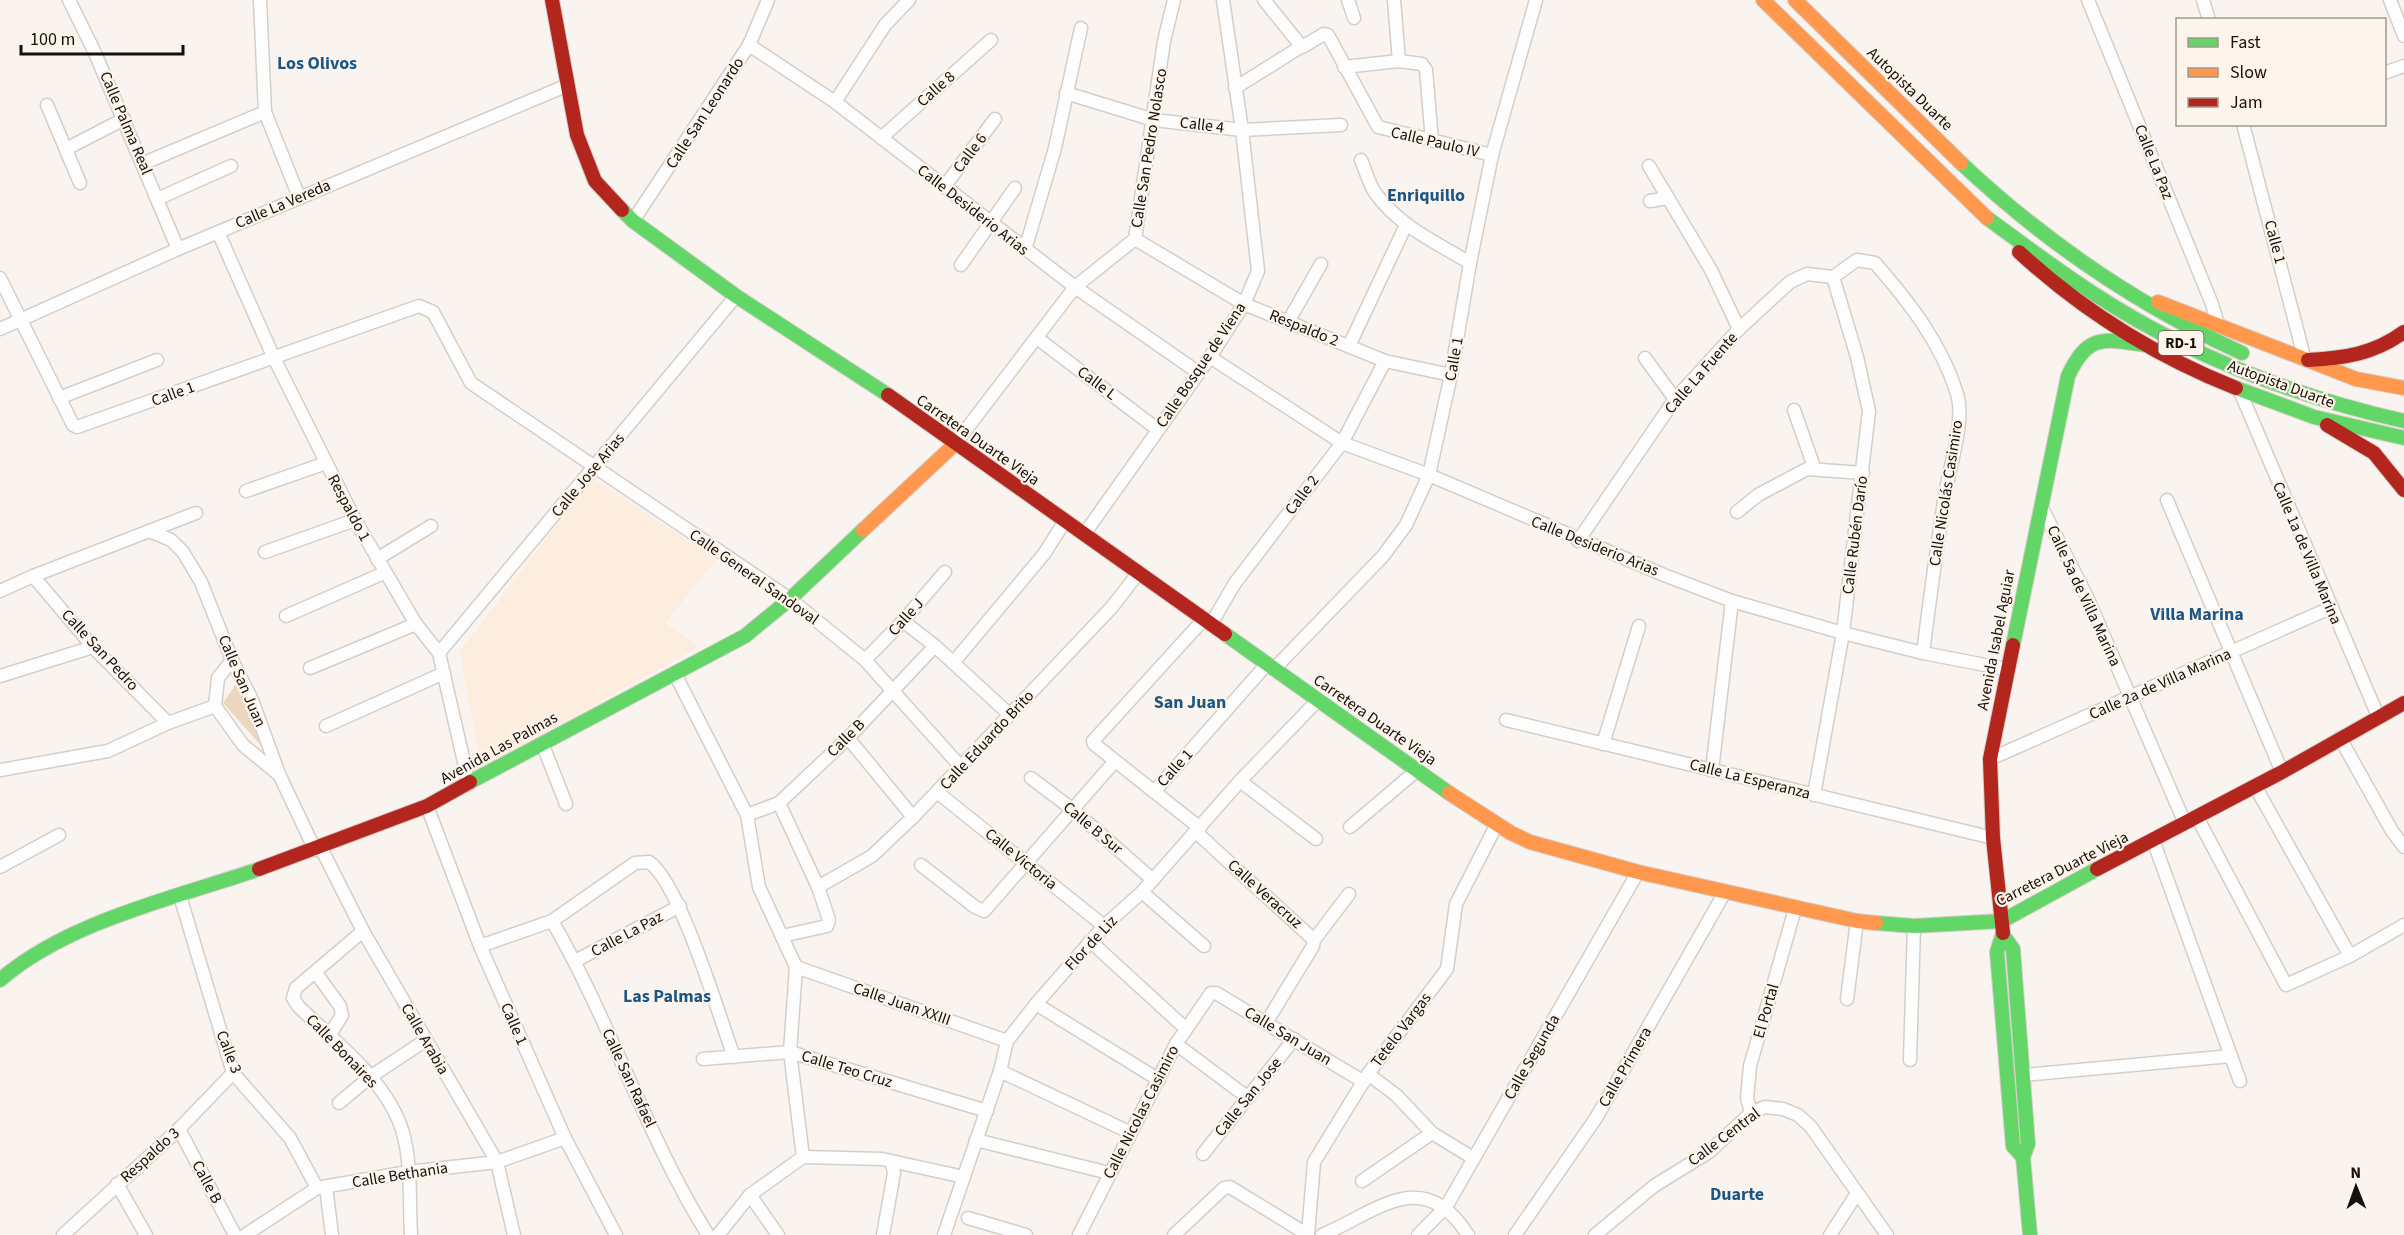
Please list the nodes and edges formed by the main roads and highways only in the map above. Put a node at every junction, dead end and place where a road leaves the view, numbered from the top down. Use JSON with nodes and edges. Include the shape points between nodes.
{"nodes":[{"id":1,"x":552,"y":0,"type":"edge"},
{"id":2,"x":1763,"y":0,"type":"edge"},
{"id":3,"x":1796,"y":0,"type":"edge"},
{"id":4,"x":1982,"y":214,"type":"junction"},
{"id":5,"x":2119,"y":287,"type":"junction"},
{"id":6,"x":2404,"y":332,"type":"edge"},
{"id":7,"x":2147,"y":346,"type":"junction"},
{"id":8,"x":2255,"y":359,"type":"dead end"},
{"id":9,"x":2306,"y":360,"type":"junction"},
{"id":10,"x":2404,"y":388,"type":"edge"},
{"id":11,"x":2373,"y":399,"type":"dead end"},
{"id":12,"x":2394,"y":404,"type":"dead end"},
{"id":13,"x":2304,"y":413,"type":"junction"},
{"id":14,"x":2404,"y":421,"type":"edge"},
{"id":15,"x":2404,"y":438,"type":"edge"},
{"id":16,"x":955,"y":444,"type":"junction"},
{"id":17,"x":2404,"y":490,"type":"edge"},
{"id":18,"x":2404,"y":703,"type":"edge"},
{"id":19,"x":2003,"y":928,"type":"junction"},
{"id":20,"x":0,"y":980,"type":"edge"},
{"id":21,"x":2024,"y":1075,"type":"junction"},
{"id":22,"x":2008,"y":1076,"type":"junction"},
{"id":23,"x":2023,"y":1156,"type":"junction"},
{"id":24,"x":2030,"y":1235,"type":"edge"}],
"edges":[{"from":1,"to":16,"type":"main road","name":"Carretera Duarte Vieja","via":[[577,135],[595,181],[633,221],[736,296]]},
{"from":2,"to":4,"type":"main road","name":"Autopista Duarte","number":"RD-1"},
{"from":3,"to":5,"type":"main road","name":"Autopista Duarte","number":"RD-1","via":[[1991,190],[2041,233]]},
{"from":4,"to":7,"type":"main road","name":"Autopista Duarte","via":[[2031,264]]},
{"from":4,"to":14,"type":"main road","name":"Autopista Duarte","number":"RD-1","via":[[2089,291],[2192,349],[2351,409]]},
{"from":5,"to":8,"type":"main road","name":"Autopista Duarte","number":"RD-1","via":[[2166,316]]},
{"from":5,"to":9,"type":"main road","name":"Autopista Duarte"},
{"from":6,"to":9,"type":"main road","via":[[2380,349],[2354,358]]},
{"from":7,"to":13,"type":"main road","name":"Autopista Duarte"},
{"from":7,"to":19,"type":"main road","name":"Avenida Isabel Aguiar","via":[[2096,339],[2085,345],[2075,357],[2062,396],[1990,759],[1993,838]]},
{"from":9,"to":10,"type":"main road","name":"Autopista Duarte","via":[[2356,379]]},
{"from":11,"to":12,"type":"main road"},
{"from":13,"to":15,"type":"main road","name":"Autopista Duarte"},
{"from":13,"to":17,"type":"main road","via":[[2374,453]]},
{"from":16,"to":19,"type":"main road","name":"Carretera Duarte Vieja","via":[[1416,771],[1511,832],[1548,848],[1795,909],[1857,921]]},
{"from":16,"to":20,"type":"main road","name":"Avenida Las Palmas","via":[[745,636],[428,806],[318,849],[73,932],[23,960]]},
{"from":18,"to":19,"type":"main road","name":"Carretera Duarte Vieja","via":[[2153,840]]},
{"from":19,"to":21,"type":"main road","name":"Avenida Isabel Aguiar","via":[[2013,949]]},
{"from":19,"to":22,"type":"main road","name":"Avenida Isabel Aguiar","via":[[1997,952]]},
{"from":21,"to":22,"type":"main road"},
{"from":21,"to":23,"type":"main road","name":"Avenida Isabel Aguiar","via":[[2028,1144]]},
{"from":22,"to":23,"type":"main road","name":"Avenida Isabel Aguiar","via":[[2013,1146]]},
{"from":23,"to":24,"type":"main road","name":"Avenida Isabel Aguiar"}]}
